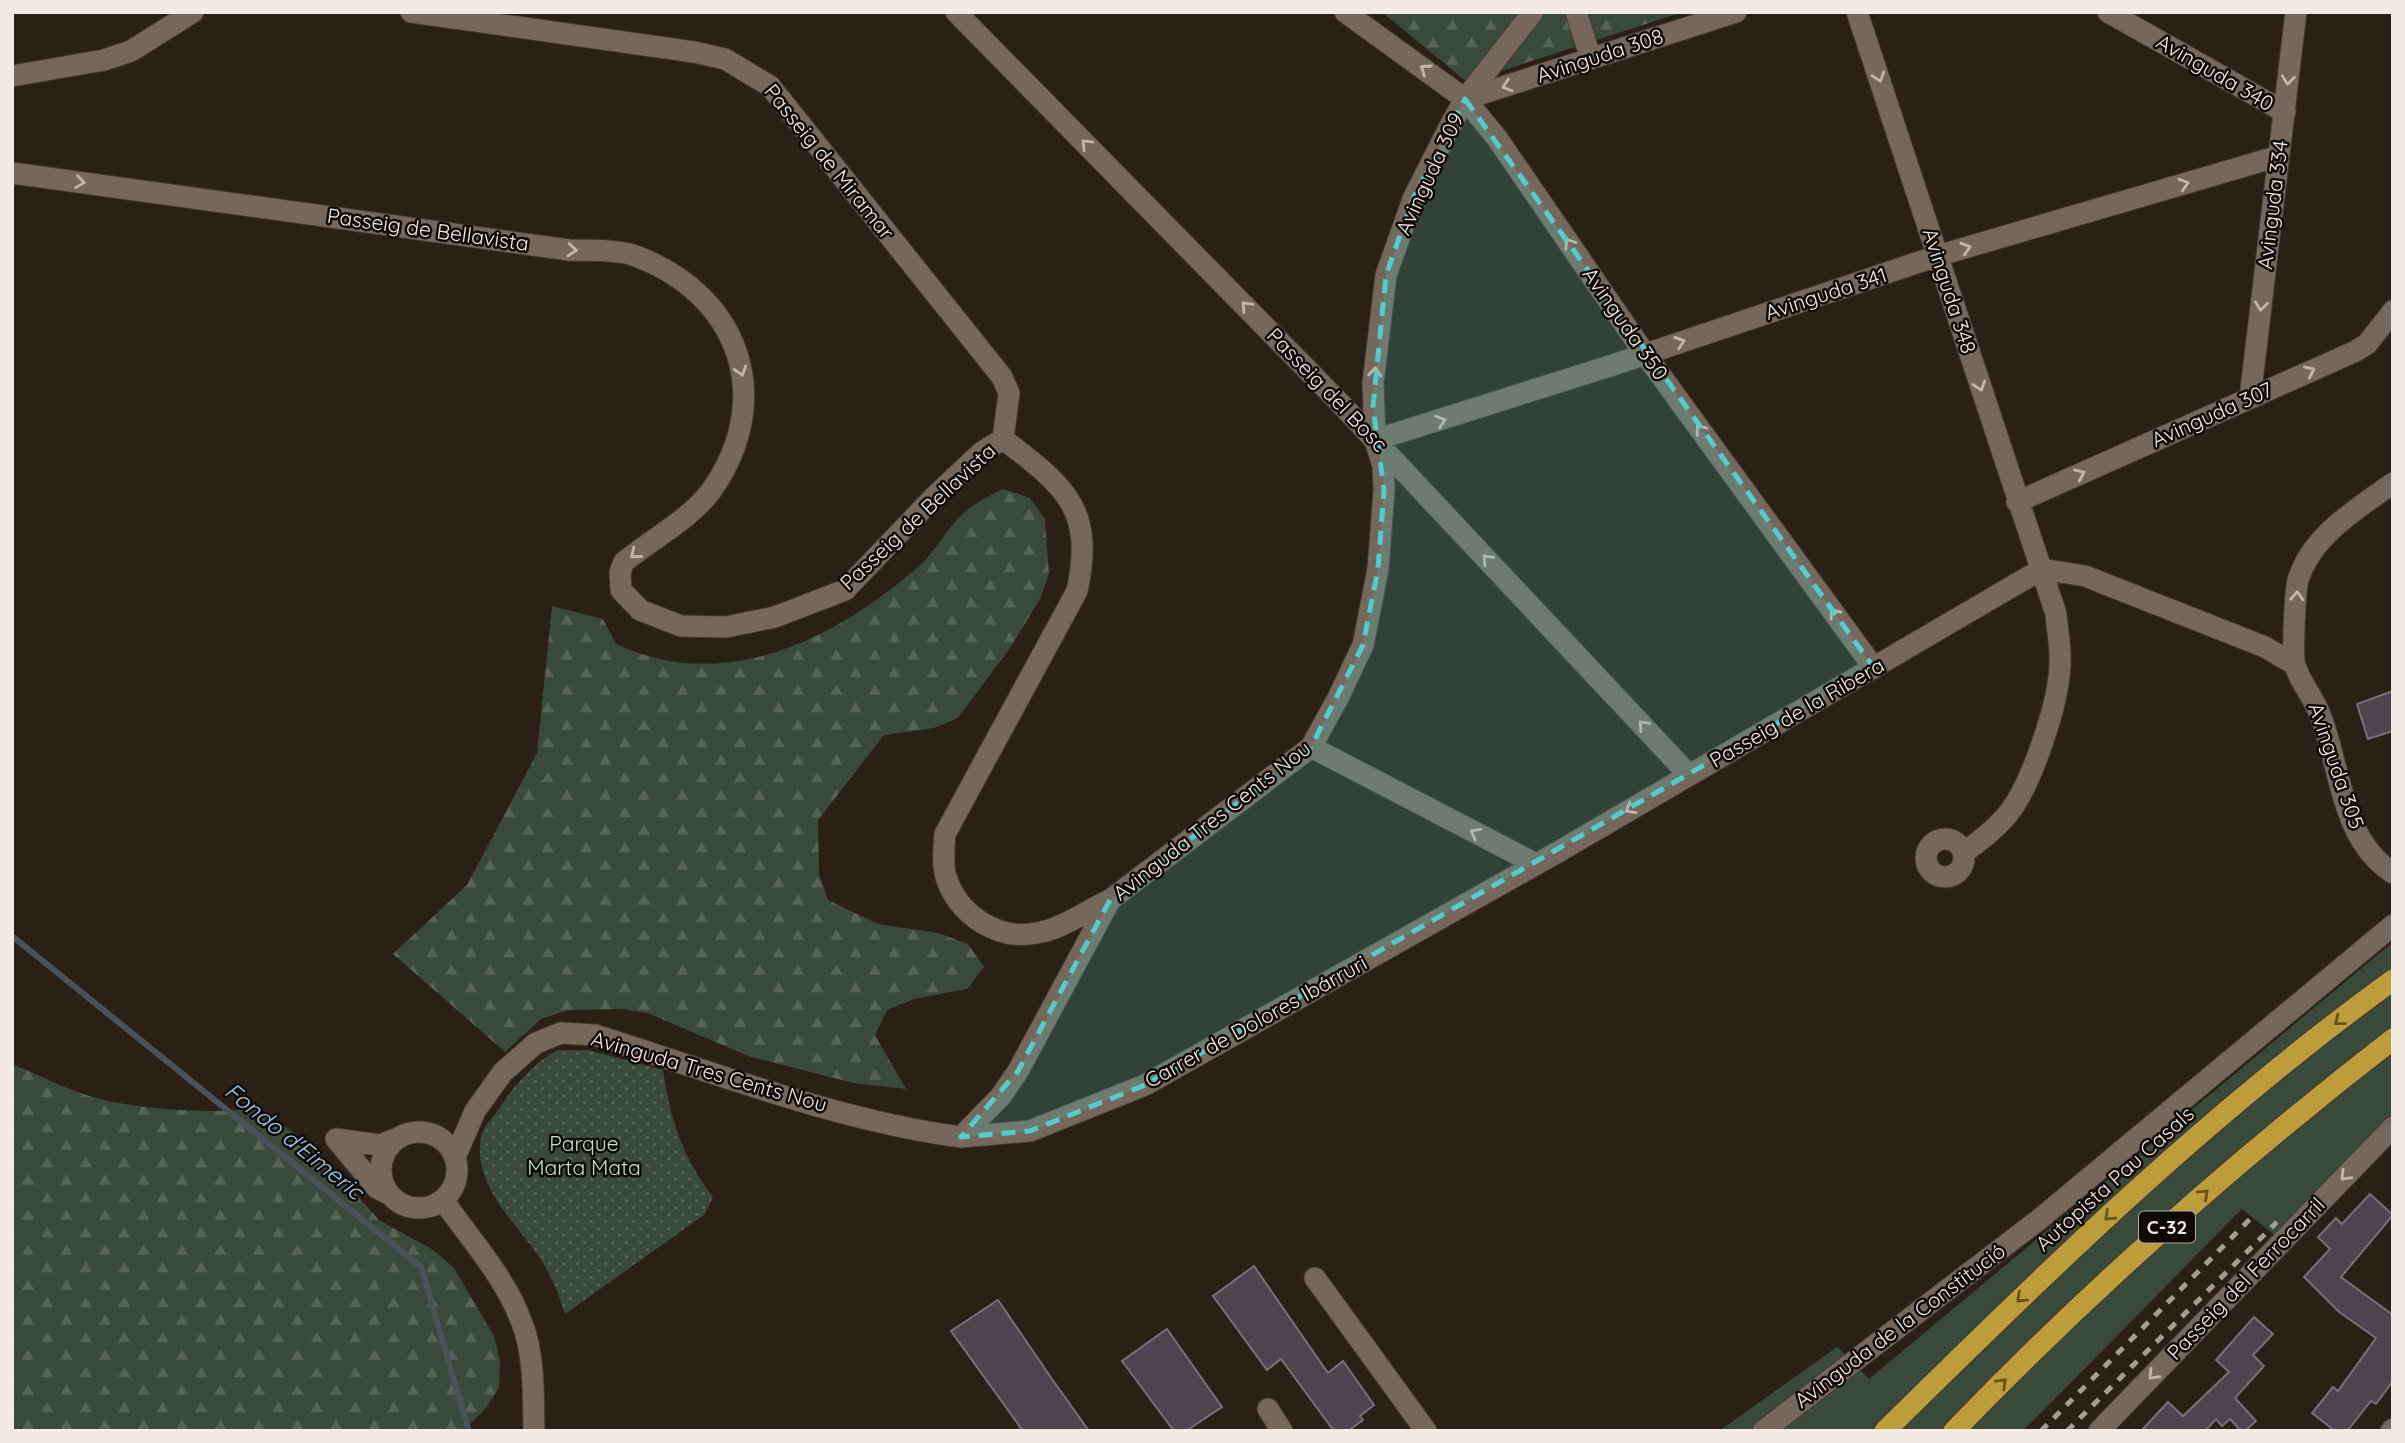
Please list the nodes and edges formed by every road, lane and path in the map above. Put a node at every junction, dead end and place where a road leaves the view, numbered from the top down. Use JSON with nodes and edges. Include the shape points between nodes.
{"nodes":[{"id":1,"x":193,"y":12,"type":"edge"},
{"id":2,"x":411,"y":12,"type":"edge"},
{"id":3,"x":956,"y":12,"type":"edge"},
{"id":4,"x":1345,"y":12,"type":"edge"},
{"id":5,"x":1533,"y":12,"type":"edge"},
{"id":6,"x":1576,"y":12,"type":"edge"},
{"id":7,"x":1735,"y":12,"type":"edge"},
{"id":8,"x":1857,"y":12,"type":"edge"},
{"id":9,"x":2109,"y":12,"type":"edge"},
{"id":10,"x":2297,"y":12,"type":"edge"},
{"id":11,"x":1591,"y":59,"type":"junction"},
{"id":12,"x":12,"y":76,"type":"edge"},
{"id":13,"x":1465,"y":99,"type":"junction"},
{"id":14,"x":2285,"y":112,"type":"junction"},
{"id":15,"x":2279,"y":156,"type":"junction"},
{"id":16,"x":12,"y":173,"type":"edge"},
{"id":17,"x":1937,"y":257,"type":"junction"},
{"id":18,"x":2393,"y":311,"type":"edge"},
{"id":19,"x":1645,"y":354,"type":"junction"},
{"id":20,"x":2250,"y":398,"type":"junction"},
{"id":21,"x":1003,"y":439,"type":"junction"},
{"id":22,"x":1375,"y":440,"type":"junction"},
{"id":23,"x":2393,"y":483,"type":"edge"},
{"id":24,"x":2017,"y":502,"type":"junction"},
{"id":25,"x":2042,"y":569,"type":"junction"},
{"id":26,"x":2294,"y":664,"type":"junction"},
{"id":27,"x":1874,"y":668,"type":"junction"},
{"id":28,"x":1311,"y":747,"type":"junction"},
{"id":29,"x":1689,"y":775,"type":"junction"},
{"id":30,"x":1964,"y":852,"type":"dead end"},
{"id":31,"x":1535,"y":864,"type":"junction"},
{"id":32,"x":2393,"y":873,"type":"edge"},
{"id":33,"x":1110,"y":900,"type":"junction"},
{"id":34,"x":2393,"y":925,"type":"edge"},
{"id":35,"x":2393,"y":980,"type":"edge"},
{"id":36,"x":2393,"y":1039,"type":"edge"},
{"id":37,"x":471,"y":1116,"type":"junction"},
{"id":38,"x":2393,"y":1127,"type":"edge"},
{"id":39,"x":413,"y":1134,"type":"junction"},
{"id":40,"x":961,"y":1137,"type":"junction"},
{"id":41,"x":455,"y":1157,"type":"junction"},
{"id":42,"x":389,"y":1194,"type":"junction"},
{"id":43,"x":443,"y":1200,"type":"junction"},
{"id":44,"x":1315,"y":1278,"type":"dead end"},
{"id":45,"x":1268,"y":1409,"type":"dead end"},
{"id":46,"x":2105,"y":1429,"type":"edge"},
{"id":47,"x":534,"y":1431,"type":"edge"},
{"id":48,"x":1282,"y":1431,"type":"edge"},
{"id":49,"x":1426,"y":1431,"type":"edge"},
{"id":50,"x":1763,"y":1431,"type":"edge"},
{"id":51,"x":1885,"y":1431,"type":"edge"},
{"id":52,"x":1954,"y":1431,"type":"edge"}],
"edges":[{"from":1,"to":12,"type":"street","via":[[131,51]]},
{"from":2,"to":21,"type":"street","name":"Passeig de Miramar","via":[[694,52],[725,59],[765,82],[1002,377],[1009,393]]},
{"from":22,"to":3,"type":"street","name":"Passeig del Bosc","one_way":true},
{"from":13,"to":4,"type":"street","name":"Avinguda 350","one_way":true},
{"from":5,"to":13,"type":"street","name":"Avinguda 309"},
{"from":6,"to":11,"type":"street"},
{"from":7,"to":11,"type":"street","name":"Avinguda 308"},
{"from":8,"to":17,"type":"street","name":"Avinguda 348","one_way":true},
{"from":9,"to":14,"type":"street","name":"Avinguda 340"},
{"from":10,"to":14,"type":"street","name":"Avinguda 334","one_way":true},
{"from":11,"to":13,"type":"street","name":"Avinguda 308","one_way":true},
{"from":19,"to":13,"type":"street","name":"Avinguda 350","one_way":true,"via":[[1497,138]]},
{"from":22,"to":13,"type":"street","name":"Avinguda 309","one_way":true,"via":[[1373,383],[1386,275],[1413,199]]},
{"from":14,"to":15,"type":"street","name":"Avinguda 334"},
{"from":17,"to":15,"type":"street","name":"Avinguda 341","one_way":true},
{"from":15,"to":20,"type":"street","name":"Avinguda 334","one_way":true},
{"from":16,"to":21,"type":"street","name":"Passeig de Bellavista","one_way":true,"via":[[555,248],[629,254],[671,271],[701,296],[728,330],[745,381],[743,425],[730,460],[709,493],[624,562],[620,572],[621,590],[640,610],[681,626],[726,627],[775,617],[845,590],[943,489]]},
{"from":19,"to":17,"type":"street","name":"Avinguda 341","one_way":true},
{"from":17,"to":24,"type":"street","name":"Avinguda 348","one_way":true},
{"from":20,"to":18,"type":"street","name":"Avinguda 307","one_way":true,"via":[[2356,351]]},
{"from":22,"to":19,"type":"street","name":"Avinguda 341","one_way":true},
{"from":27,"to":19,"type":"street","name":"Avinguda 350","one_way":true},
{"from":24,"to":20,"type":"street","name":"Avinguda 307","one_way":true},
{"from":21,"to":33,"type":"street","name":"Passeig de Bellavista","via":[[1059,486],[1076,510],[1084,562],[1077,591],[945,834],[946,876],[971,915],[997,932],[1017,937],[1057,926]]},
{"from":22,"to":28,"type":"street","name":"Avinguda Tres Cents Nou","via":[[1383,466],[1384,503],[1378,569],[1363,645]]},
{"from":29,"to":22,"type":"street","name":"Passeig del Bosc","one_way":true},
{"from":26,"to":23,"type":"street","name":"Avinguda 305","one_way":true,"via":[[2298,581],[2316,546],[2339,522]]},
{"from":24,"to":25,"type":"street","name":"Avinguda 348"},
{"from":25,"to":26,"type":"street","via":[[2085,576],[2265,647]]},
{"from":25,"to":27,"type":"street","name":"Passeig de la Ribera"},
{"from":25,"to":30,"type":"street","name":"Avinguda 348","via":[[2056,614],[2061,663],[2054,709],[2010,811]]},
{"from":26,"to":32,"type":"street","name":"Avinguda 305","via":[[2320,715],[2354,826],[2371,852]]},
{"from":27,"to":29,"type":"street","name":"Passeig de la Ribera"},
{"from":31,"to":28,"type":"street","one_way":true},
{"from":28,"to":33,"type":"street","name":"Avinguda Tres Cents Nou"},
{"from":29,"to":31,"type":"street","name":"Passeig de la Ribera","one_way":true},
{"from":31,"to":40,"type":"street","name":"Carrer de Dolores Ibárruri","via":[[1145,1084],[1030,1131]]},
{"from":33,"to":40,"type":"street","name":"Avinguda Tres Cents Nou","via":[[1018,1071]]},
{"from":34,"to":50,"type":"street","name":"Avinguda de la Constitució","via":[[2041,1219]]},
{"from":35,"to":51,"type":"highway","name":"Autopista Pau Casals","number":"C-32","one_way":true,"via":[[2162,1167]]},
{"from":52,"to":36,"type":"highway","number":"C-32","one_way":true,"via":[[2138,1252],[2252,1151]]},
{"from":37,"to":39,"type":"street","via":[[450,1127]]},
{"from":37,"to":40,"type":"street","name":"Avinguda Tres Cents Nou","via":[[503,1072],[536,1043],[561,1033],[595,1035],[868,1119]]},
{"from":37,"to":41,"type":"street","name":"Avinguda Tres Cents Nou"},
{"from":38,"to":46,"type":"street","name":"Passeig del Ferrocarril","one_way":true},
{"from":39,"to":41,"type":"street","via":[[442,1139]]},
{"from":39,"to":42,"type":"street","via":[[393,1143],[383,1161],[381,1175]]},
{"from":39,"to":42,"type":"street","via":[[380,1145],[336,1139],[377,1188]]},
{"from":41,"to":43,"type":"street","via":[[455,1184]]},
{"from":42,"to":43,"type":"street","via":[[399,1203],[418,1208]]},
{"from":43,"to":47,"type":"street","via":[[508,1293],[523,1324],[532,1366]]},
{"from":44,"to":49,"type":"street"},
{"from":45,"to":48,"type":"street"}]}
